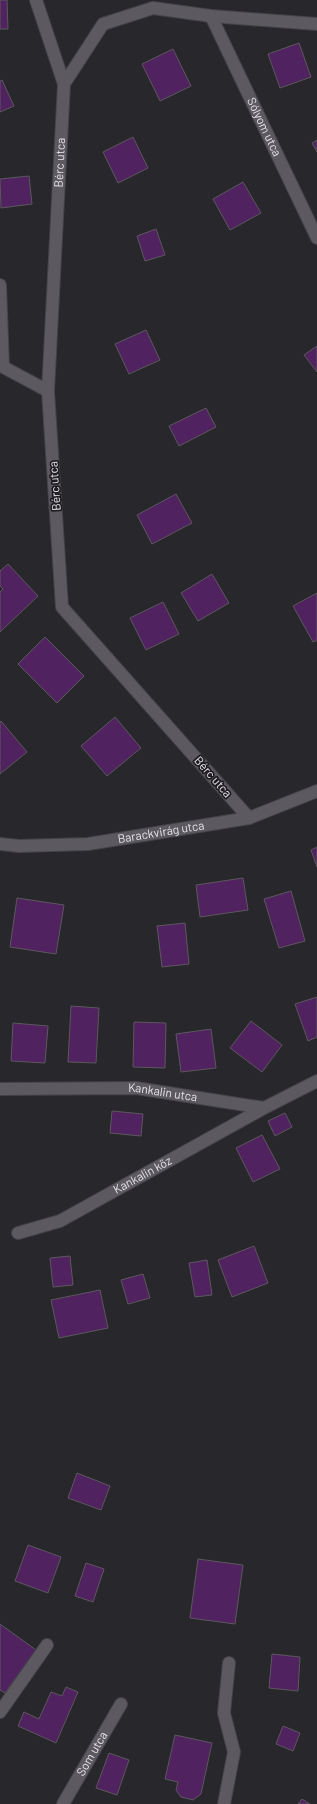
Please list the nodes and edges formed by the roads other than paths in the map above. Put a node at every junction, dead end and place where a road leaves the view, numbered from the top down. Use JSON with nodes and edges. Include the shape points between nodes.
{"nodes":[{"id":1,"x":36,"y":0,"type":"edge"},
{"id":2,"x":210,"y":16,"type":"junction"},
{"id":3,"x":317,"y":24,"type":"edge"},
{"id":4,"x":64,"y":84,"type":"junction"},
{"id":5,"x":317,"y":238,"type":"edge"},
{"id":6,"x":0,"y":285,"type":"edge"},
{"id":7,"x":48,"y":391,"type":"junction"},
{"id":8,"x":317,"y":791,"type":"edge"},
{"id":9,"x":249,"y":818,"type":"junction"},
{"id":10,"x":0,"y":844,"type":"edge"},
{"id":11,"x":317,"y":1081,"type":"edge"},
{"id":12,"x":0,"y":1089,"type":"edge"},
{"id":13,"x":264,"y":1108,"type":"junction"},
{"id":14,"x":18,"y":1233,"type":"dead end"},
{"id":15,"x":47,"y":1645,"type":"dead end"},
{"id":16,"x":229,"y":1664,"type":"dead end"},
{"id":17,"x":121,"y":1704,"type":"dead end"},
{"id":18,"x":0,"y":1712,"type":"edge"},
{"id":19,"x":63,"y":1804,"type":"edge"},
{"id":20,"x":224,"y":1804,"type":"edge"}],
"edges":[{"from":1,"to":4,"type":"street","name":"Bérc utca"},
{"from":2,"to":3,"type":"street"},
{"from":2,"to":4,"type":"street","via":[[153,8],[103,24]]},
{"from":2,"to":5,"type":"street","name":"Sólyom utca"},
{"from":4,"to":7,"type":"street","name":"Bérc utca"},
{"from":6,"to":7,"type":"street","via":[[3,367]]},
{"from":7,"to":9,"type":"street","name":"Bérc utca","via":[[62,607]]},
{"from":8,"to":9,"type":"street","name":"Barackvirág utca"},
{"from":9,"to":10,"type":"street","name":"Barackvirág utca","via":[[88,844]]},
{"from":11,"to":13,"type":"street"},
{"from":12,"to":13,"type":"street","name":"Kankalin utca","via":[[136,1088]]},
{"from":13,"to":14,"type":"street","name":"Kankalin köz","via":[[60,1220]]},
{"from":15,"to":18,"type":"street"},
{"from":16,"to":20,"type":"street","via":[[224,1713],[234,1752]]},
{"from":17,"to":19,"type":"street","name":"Som utca"}]}
